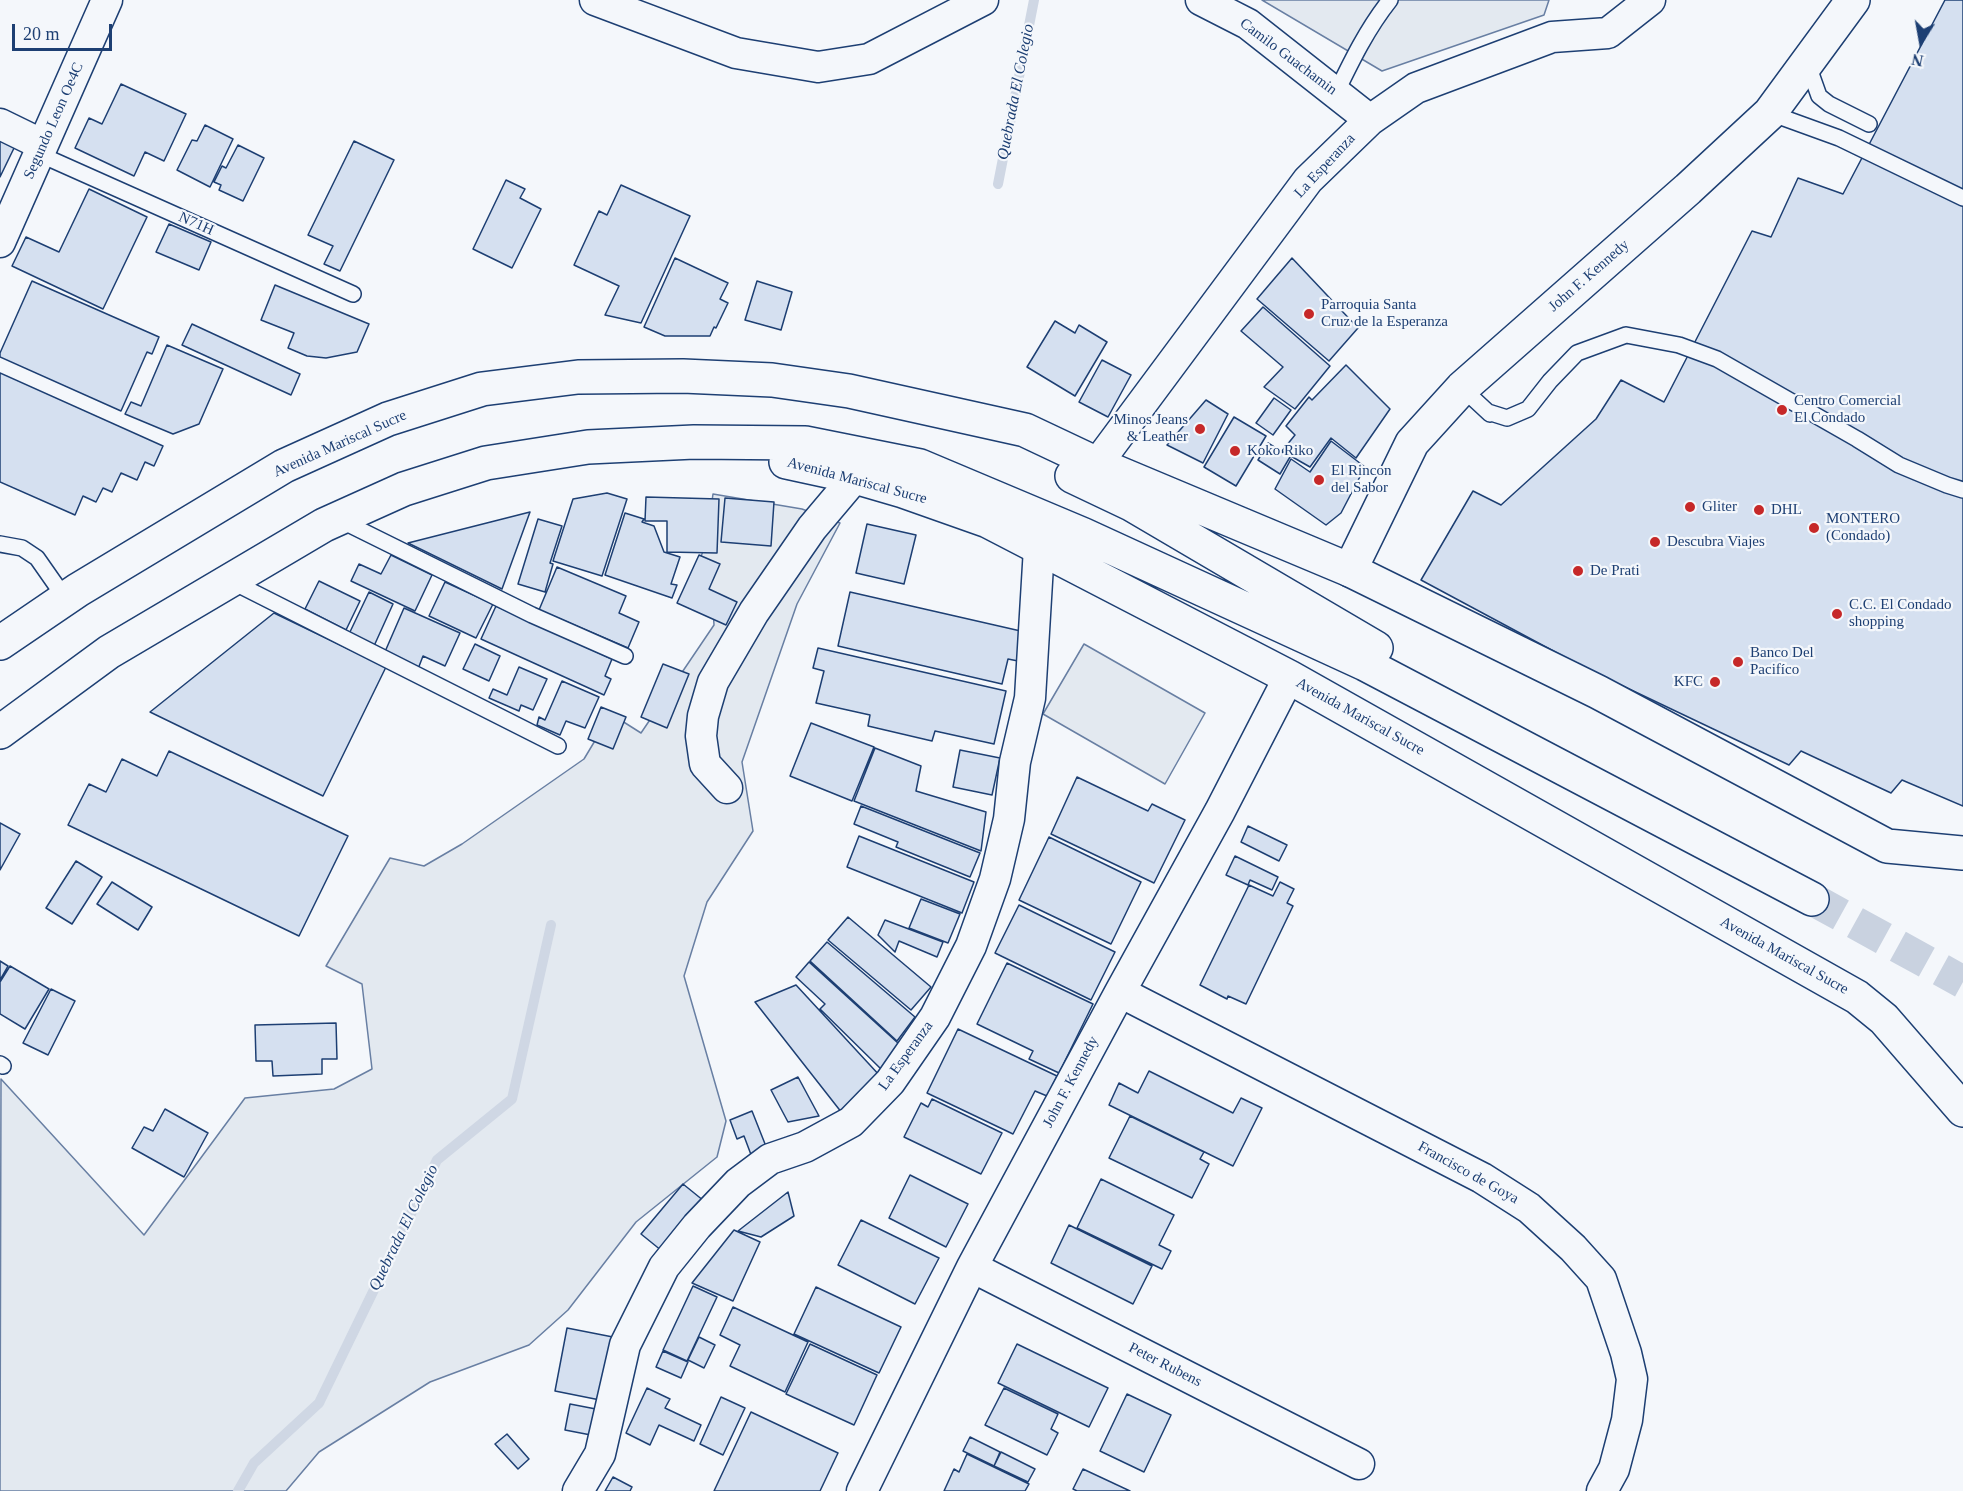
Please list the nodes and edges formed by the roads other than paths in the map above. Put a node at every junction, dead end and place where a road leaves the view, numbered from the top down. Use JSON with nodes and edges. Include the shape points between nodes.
{"nodes":[{"id":1,"x":107,"y":0,"type":"edge"},
{"id":2,"x":595,"y":0,"type":"edge"},
{"id":3,"x":983,"y":0,"type":"edge"},
{"id":4,"x":1201,"y":0,"type":"edge"},
{"id":5,"x":1390,"y":0,"type":"edge"},
{"id":6,"x":1650,"y":0,"type":"edge"},
{"id":7,"x":1853,"y":0,"type":"edge"},
{"id":8,"x":1807,"y":62,"type":"junction"},
{"id":9,"x":1336,"y":93,"type":"junction"},
{"id":10,"x":1770,"y":113,"type":"junction"},
{"id":11,"x":1370,"y":120,"type":"junction"},
{"id":12,"x":0,"y":124,"type":"edge"},
{"id":13,"x":1869,"y":124,"type":"dead end"},
{"id":14,"x":41,"y":149,"type":"junction"},
{"id":15,"x":1963,"y":198,"type":"edge"},
{"id":16,"x":0,"y":242,"type":"edge"},
{"id":17,"x":353,"y":294,"type":"dead end"},
{"id":18,"x":1462,"y":388,"type":"junction"},
{"id":19,"x":936,"y":411,"type":"junction"},
{"id":20,"x":694,"y":442,"type":"junction"},
{"id":21,"x":1096,"y":464,"type":"junction"},
{"id":22,"x":855,"y":477,"type":"junction"},
{"id":23,"x":1963,"y":490,"type":"edge"},
{"id":24,"x":336,"y":519,"type":"junction"},
{"id":25,"x":0,"y":544,"type":"edge"},
{"id":26,"x":1039,"y":548,"type":"junction"},
{"id":27,"x":1350,"y":570,"type":"junction"},
{"id":28,"x":229,"y":580,"type":"junction"},
{"id":29,"x":65,"y":598,"type":"junction"},
{"id":30,"x":0,"y":642,"type":"edge"},
{"id":31,"x":626,"y":656,"type":"dead end"},
{"id":32,"x":1289,"y":677,"type":"junction"},
{"id":33,"x":0,"y":732,"type":"edge"},
{"id":34,"x":558,"y":746,"type":"dead end"},
{"id":35,"x":727,"y":788,"type":"dead end"},
{"id":36,"x":1963,"y":853,"type":"edge"},
{"id":37,"x":1120,"y":992,"type":"junction"},
{"id":38,"x":1963,"y":1110,"type":"edge"},
{"id":39,"x":972,"y":1267,"type":"junction"},
{"id":40,"x":1359,"y":1464,"type":"dead end"},
{"id":41,"x":578,"y":1491,"type":"edge"},
{"id":42,"x":862,"y":1491,"type":"edge"},
{"id":43,"x":1602,"y":1491,"type":"edge"}],
"edges":[{"from":1,"to":14,"type":"street","name":"Segundo Leon Oe4C"},
{"from":2,"to":3,"type":"street","via":[[736,53],[818,68],[869,60]]},
{"from":4,"to":9,"type":"street","name":"Camilo Guachamin","via":[[1248,24]]},
{"from":5,"to":9,"type":"lane","via":[[1358,46]]},
{"from":6,"to":11,"type":"street","name":"La Esperanza","via":[[1608,33],[1552,37],[1416,88]]},
{"from":7,"to":8,"type":"main road","name":"John F. Kennedy"},
{"from":8,"to":10,"type":"main road","name":"John F. Kennedy"},
{"from":8,"to":13,"type":"lane","via":[[1819,96]]},
{"from":9,"to":11,"type":"street","name":"Camilo Guachamin"},
{"from":10,"to":15,"type":"lane","via":[[1839,138]]},
{"from":10,"to":18,"type":"main road","name":"John F. Kennedy"},
{"from":11,"to":21,"type":"street","name":"La Esperanza","via":[[1308,180]]},
{"from":12,"to":14,"type":"street"},
{"from":14,"to":16,"type":"street","name":"Segundo Leon Oe4C"},
{"from":14,"to":17,"type":"lane","name":"N71H"},
{"from":18,"to":23,"type":"lane","via":[[1489,413],[1507,418],[1528,409],[1577,353],[1626,335],[1679,345],[1717,359],[1899,465]]},
{"from":18,"to":27,"type":"main road","name":"John F. Kennedy","via":[[1412,443]]},
{"from":19,"to":20,"type":"main road","name":"Avenida Mariscal Sucre","via":[[1131,504],[1362,640],[1816,892],[1365,664],[920,466],[805,443]]},
{"from":19,"to":21,"type":"main road","name":"Avenida Mariscal Sucre","via":[[1025,430]]},
{"from":19,"to":29,"type":"main road","name":"Avenida Mariscal Sucre","via":[[849,391],[772,380],[578,377],[482,389],[388,419],[284,466]]},
{"from":20,"to":22,"type":"main road","name":"Avenida Mariscal Sucre"},
{"from":20,"to":24,"type":"main road","name":"Avenida Mariscal Sucre","via":[[588,447],[486,463],[404,489]]},
{"from":21,"to":27,"type":"main road","name":"Avenida Mariscal Sucre"},
{"from":22,"to":26,"type":"main road","name":"Avenida Mariscal Sucre","via":[[988,521]]},
{"from":22,"to":35,"type":"street","via":[[812,528],[754,612],[713,682],[701,736],[705,764]]},
{"from":24,"to":28,"type":"main road","name":"Avenida Mariscal Sucre"},
{"from":24,"to":31,"type":"lane","via":[[532,615]]},
{"from":25,"to":29,"type":"lane","via":[[22,548],[37,558]]},
{"from":26,"to":32,"type":"main road","name":"Avenida Mariscal Sucre"},
{"from":26,"to":41,"type":"street","name":"La Esperanza","via":[[1030,698],[1015,762],[1009,819],[971,946],[934,1017],[890,1082],[851,1122],[805,1147],[770,1159],[738,1183],[664,1267],[625,1345],[600,1454]]},
{"from":27,"to":36,"type":"main road","name":"Avenida Mariscal Sucre","via":[[1598,692],[1887,846]]},
{"from":28,"to":33,"type":"main road","name":"Avenida Mariscal Sucre","via":[[109,652]]},
{"from":28,"to":34,"type":"lane"},
{"from":29,"to":30,"type":"main road","name":"Avenida Mariscal Sucre"},
{"from":32,"to":37,"type":"street","name":"John F. Kennedy"},
{"from":32,"to":38,"type":"main road","name":"Avenida Mariscal Sucre","via":[[1857,997],[1884,1019]]},
{"from":37,"to":39,"type":"street","name":"John F. Kennedy"},
{"from":37,"to":43,"type":"street","name":"Francisco de Goya","via":[[1482,1178],[1529,1208],[1573,1248],[1601,1279],[1632,1379],[1627,1420],[1614,1469]]},
{"from":39,"to":40,"type":"street","name":"Peter Rubens"},
{"from":39,"to":42,"type":"street","name":"John F. Kennedy"}]}
